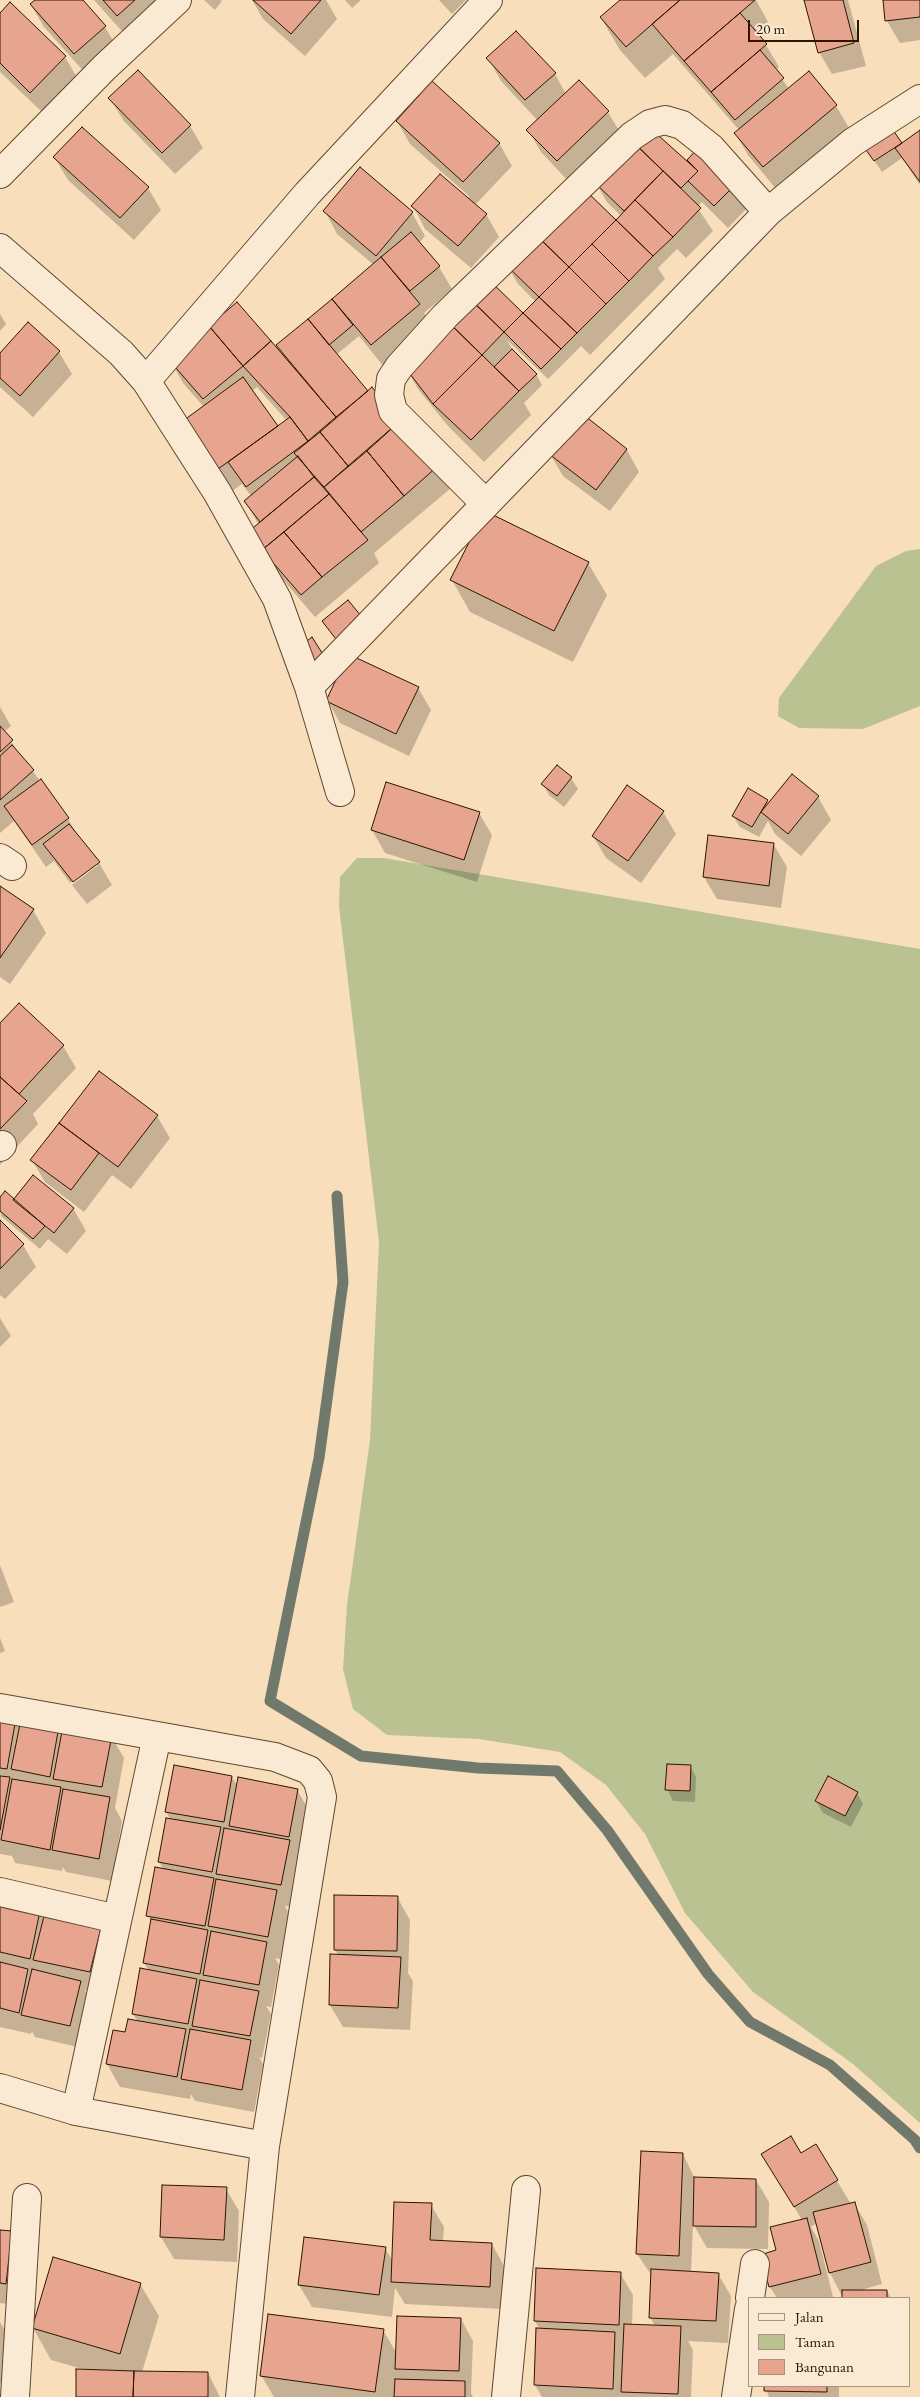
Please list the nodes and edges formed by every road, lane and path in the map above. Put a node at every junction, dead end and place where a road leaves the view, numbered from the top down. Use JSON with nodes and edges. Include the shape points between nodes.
{"nodes":[{"id":1,"x":178,"y":0,"type":"edge"},
{"id":2,"x":488,"y":0,"type":"edge"},
{"id":3,"x":920,"y":99,"type":"edge"},
{"id":4,"x":0,"y":174,"type":"edge"},
{"id":5,"x":768,"y":212,"type":"junction"},
{"id":6,"x":0,"y":248,"type":"edge"},
{"id":7,"x":146,"y":381,"type":"junction"},
{"id":8,"x":486,"y":504,"type":"junction"},
{"id":9,"x":309,"y":687,"type":"junction"},
{"id":10,"x":340,"y":792,"type":"dead end"},
{"id":11,"x":0,"y":1708,"type":"edge"},
{"id":12,"x":157,"y":1736,"type":"junction"},
{"id":13,"x":0,"y":1892,"type":"edge"},
{"id":14,"x":117,"y":1919,"type":"junction"},
{"id":15,"x":0,"y":2088,"type":"edge"},
{"id":16,"x":76,"y":2111,"type":"junction"},
{"id":17,"x":265,"y":2146,"type":"junction"},
{"id":18,"x":526,"y":2190,"type":"dead end"},
{"id":19,"x":27,"y":2198,"type":"dead end"},
{"id":20,"x":755,"y":2264,"type":"dead end"},
{"id":21,"x":750,"y":2297,"type":"edge"},
{"id":22,"x":748,"y":2316,"type":"edge"},
{"id":23,"x":14,"y":2397,"type":"edge"},
{"id":24,"x":240,"y":2397,"type":"edge"},
{"id":25,"x":506,"y":2397,"type":"edge"},
{"id":26,"x":736,"y":2397,"type":"edge"}],
"edges":[{"from":1,"to":4,"type":"street","via":[[105,67]]},
{"from":2,"to":7,"type":"street","via":[[307,194]]},
{"from":3,"to":5,"type":"street","via":[[853,142]]},
{"from":5,"to":8,"type":"street"},
{"from":5,"to":8,"type":"street","via":[[711,148],[682,125],[665,120],[650,124],[632,136],[444,316],[399,367],[391,379],[389,395],[393,411]]},
{"from":6,"to":7,"type":"street","via":[[121,353]]},
{"from":7,"to":9,"type":"street","via":[[217,492],[276,599]]},
{"from":8,"to":9,"type":"street"},
{"from":9,"to":10,"type":"street"},
{"from":11,"to":12,"type":"street"},
{"from":12,"to":14,"type":"street"},
{"from":12,"to":17,"type":"street","via":[[275,1757],[309,1770],[318,1781],[322,1796]]},
{"from":13,"to":14,"type":"street"},
{"from":14,"to":16,"type":"street"},
{"from":15,"to":16,"type":"street"},
{"from":16,"to":17,"type":"street"},
{"from":17,"to":24,"type":"street"},
{"from":18,"to":25,"type":"street"},
{"from":19,"to":23,"type":"street"},
{"from":20,"to":21,"type":"street"},
{"from":22,"to":26,"type":"street"}]}
